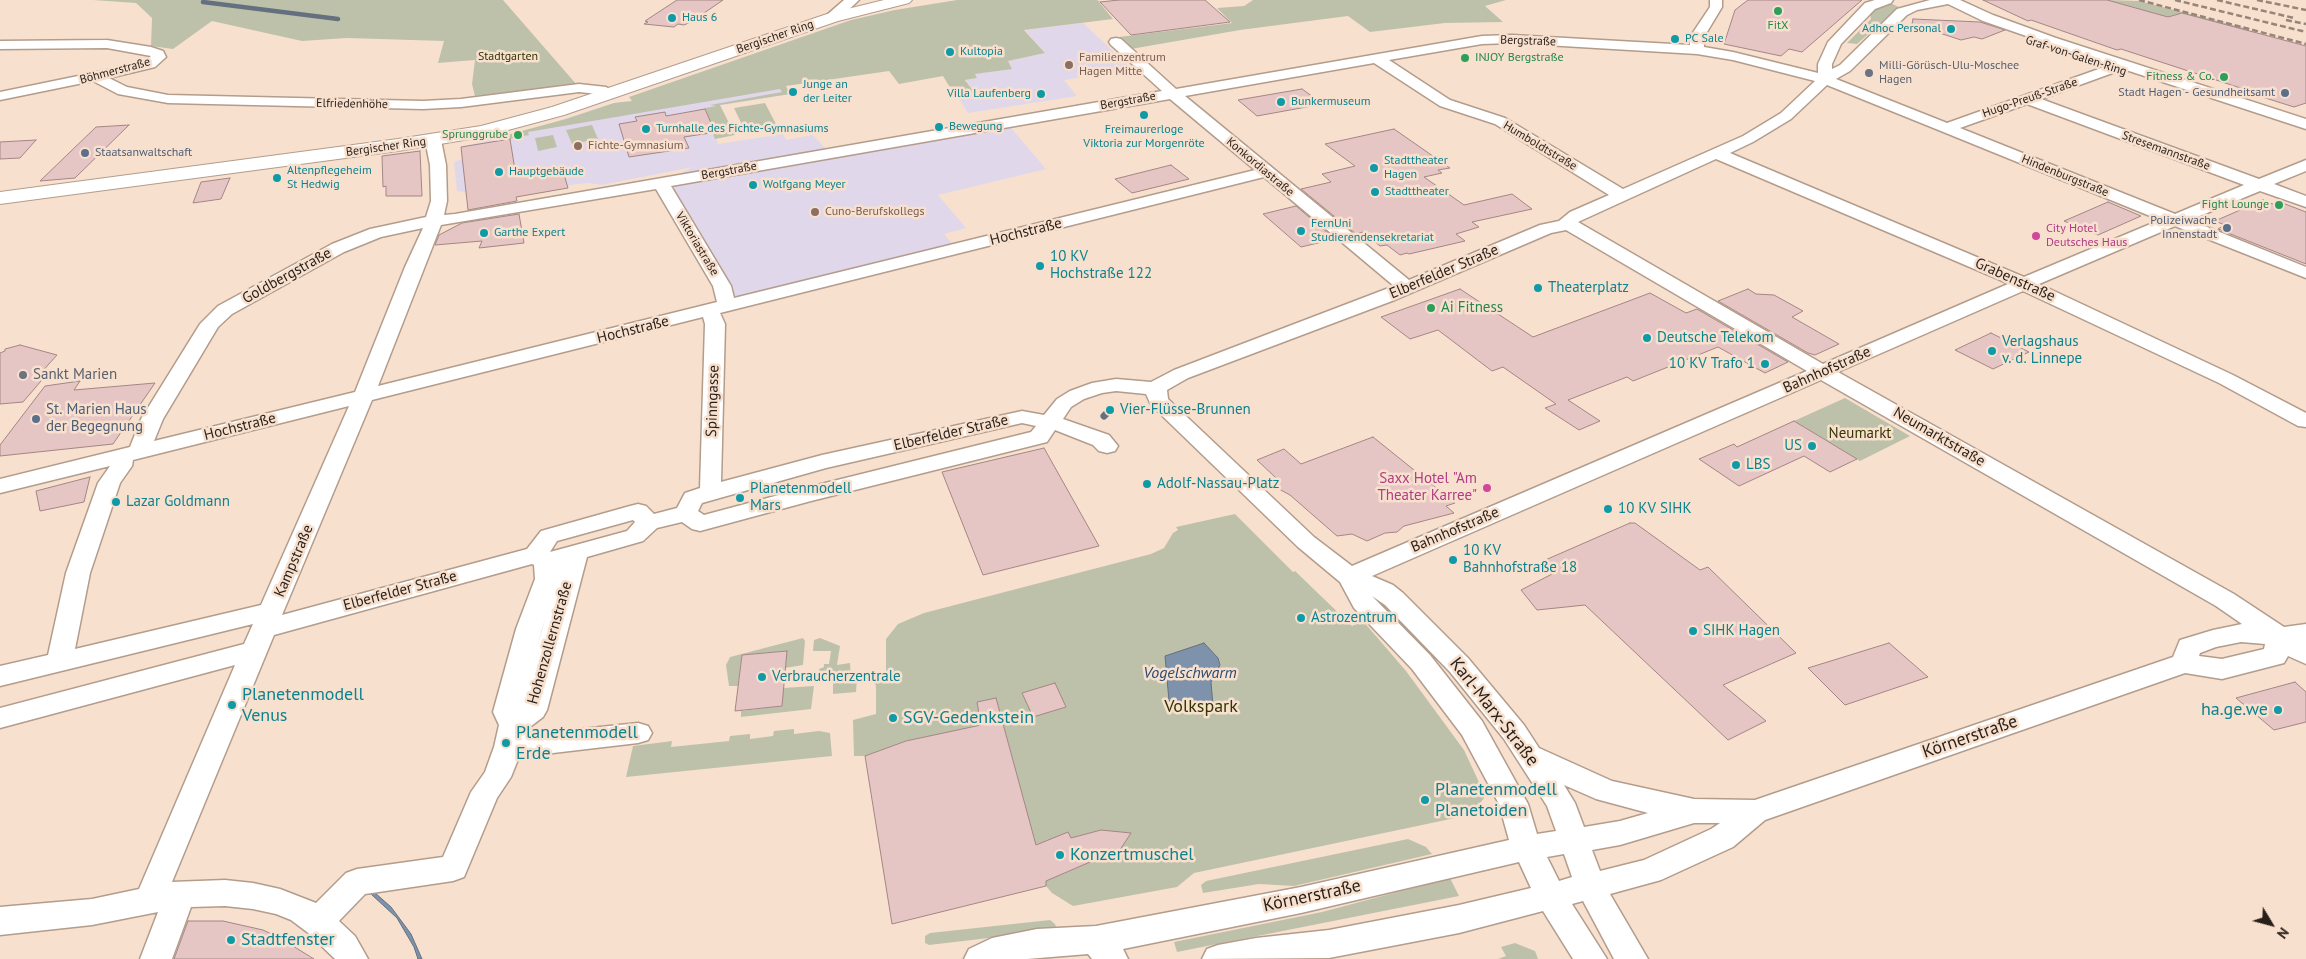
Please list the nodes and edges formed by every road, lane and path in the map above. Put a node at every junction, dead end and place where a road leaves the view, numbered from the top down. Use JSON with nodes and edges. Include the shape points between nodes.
{"nodes":[{"id":1,"x":853,"y":0,"type":"edge"},
{"id":2,"x":899,"y":0,"type":"edge"},
{"id":3,"x":1716,"y":0,"type":"edge"},
{"id":4,"x":1887,"y":0,"type":"edge"},
{"id":5,"x":1950,"y":0,"type":"edge"},
{"id":6,"x":1929,"y":2,"type":"edge"},
{"id":7,"x":834,"y":17,"type":"junction"},
{"id":8,"x":1116,"y":42,"type":"dead end"},
{"id":9,"x":1835,"y":42,"type":"junction"},
{"id":10,"x":0,"y":45,"type":"edge"},
{"id":11,"x":1864,"y":49,"type":"junction"},
{"id":12,"x":1697,"y":50,"type":"junction"},
{"id":13,"x":1376,"y":58,"type":"junction"},
{"id":14,"x":2114,"y":68,"type":"junction"},
{"id":15,"x":96,"y":77,"type":"junction"},
{"id":16,"x":1825,"y":79,"type":"junction"},
{"id":17,"x":611,"y":94,"type":"junction"},
{"id":18,"x":1172,"y":94,"type":"junction"},
{"id":19,"x":0,"y":96,"type":"edge"},
{"id":20,"x":2027,"y":99,"type":"junction"},
{"id":21,"x":2306,"y":124,"type":"edge"},
{"id":22,"x":1946,"y":128,"type":"junction"},
{"id":23,"x":2306,"y":132,"type":"edge"},
{"id":24,"x":433,"y":140,"type":"junction"},
{"id":25,"x":1718,"y":154,"type":"junction"},
{"id":26,"x":2306,"y":165,"type":"edge"},
{"id":27,"x":1266,"y":172,"type":"junction"},
{"id":28,"x":661,"y":183,"type":"junction"},
{"id":29,"x":2260,"y":185,"type":"junction"},
{"id":30,"x":1623,"y":196,"type":"junction"},
{"id":31,"x":0,"y":198,"type":"edge"},
{"id":32,"x":2306,"y":202,"type":"edge"},
{"id":33,"x":2175,"y":220,"type":"junction"},
{"id":34,"x":432,"y":221,"type":"junction"},
{"id":35,"x":1569,"y":224,"type":"junction"},
{"id":36,"x":2306,"y":274,"type":"edge"},
{"id":37,"x":2025,"y":284,"type":"junction"},
{"id":38,"x":1407,"y":288,"type":"junction"},
{"id":39,"x":719,"y":308,"type":"junction"},
{"id":40,"x":1823,"y":372,"type":"junction"},
{"id":41,"x":1156,"y":389,"type":"junction"},
{"id":42,"x":364,"y":396,"type":"junction"},
{"id":43,"x":2306,"y":421,"type":"edge"},
{"id":44,"x":1049,"y":422,"type":"junction"},
{"id":45,"x":1107,"y":446,"type":"dead end"},
{"id":46,"x":131,"y":453,"type":"junction"},
{"id":47,"x":854,"y":455,"type":"junction"},
{"id":48,"x":864,"y":480,"type":"junction"},
{"id":49,"x":0,"y":486,"type":"edge"},
{"id":50,"x":712,"y":492,"type":"junction"},
{"id":51,"x":686,"y":513,"type":"junction"},
{"id":52,"x":649,"y":523,"type":"junction"},
{"id":53,"x":576,"y":553,"type":"junction"},
{"id":54,"x":541,"y":558,"type":"junction"},
{"id":55,"x":1350,"y":577,"type":"junction"},
{"id":56,"x":264,"y":630,"type":"junction"},
{"id":57,"x":2306,"y":633,"type":"edge"},
{"id":58,"x":2280,"y":637,"type":"junction"},
{"id":59,"x":98,"y":653,"type":"junction"},
{"id":60,"x":2306,"y":655,"type":"edge"},
{"id":61,"x":59,"y":662,"type":"junction"},
{"id":62,"x":0,"y":676,"type":"edge"},
{"id":63,"x":89,"y":694,"type":"junction"},
{"id":64,"x":0,"y":718,"type":"edge"},
{"id":65,"x":638,"y":733,"type":"dead end"},
{"id":66,"x":510,"y":736,"type":"junction"},
{"id":67,"x":1530,"y":756,"type":"junction"},
{"id":68,"x":1694,"y":811,"type":"junction"},
{"id":69,"x":1755,"y":812,"type":"junction"},
{"id":70,"x":1573,"y":840,"type":"junction"},
{"id":71,"x":1526,"y":848,"type":"junction"},
{"id":72,"x":1591,"y":886,"type":"junction"},
{"id":73,"x":165,"y":897,"type":"junction"},
{"id":74,"x":1551,"y":897,"type":"junction"},
{"id":75,"x":0,"y":921,"type":"edge"},
{"id":76,"x":318,"y":922,"type":"junction"},
{"id":77,"x":1098,"y":953,"type":"edge"},
{"id":78,"x":156,"y":959,"type":"edge"},
{"id":79,"x":352,"y":959,"type":"edge"},
{"id":80,"x":980,"y":959,"type":"edge"},
{"id":81,"x":1218,"y":959,"type":"edge"},
{"id":82,"x":1591,"y":959,"type":"edge"},
{"id":83,"x":1632,"y":959,"type":"edge"}],
"edges":[{"from":1,"to":7,"type":"street"},
{"from":2,"to":7,"type":"main road","name":"Bergischer Ring"},
{"from":3,"to":12,"type":"street","via":[[1710,19],[1697,37]]},
{"from":4,"to":9,"type":"street","via":[[1870,6]]},
{"from":5,"to":6,"type":"street","name":"Elberfelder Straße"},
{"from":5,"to":21,"type":"street","name":"Graf-von-Galen-Ring","via":[[2042,38]]},
{"from":6,"to":11,"type":"street","name":"Elberfelder Straße","via":[[1902,12]]},
{"from":6,"to":14,"type":"street","name":"Graf-von-Galen-Ring","via":[[2029,42]]},
{"from":7,"to":17,"type":"main road","name":"Bergischer Ring"},
{"from":8,"to":18,"type":"street","name":"Konkordiastraße"},
{"from":9,"to":11,"type":"street"},
{"from":9,"to":16,"type":"street","via":[[1825,64]]},
{"from":10,"to":15,"type":"street","name":"Böhmerstraße","via":[[107,44],[132,46],[158,54],[156,61],[150,64]]},
{"from":11,"to":16,"type":"street","name":"Elberfelder Straße","via":[[1845,68]]},
{"from":12,"to":13,"type":"street","name":"Bergstraße","via":[[1497,39]]},
{"from":12,"to":16,"type":"street","name":"Bergstraße"},
{"from":13,"to":18,"type":"street","name":"Bergstraße"},
{"from":13,"to":30,"type":"street","name":"Humboldtstraße","via":[[1445,103],[1500,121]]},
{"from":14,"to":20,"type":"street","name":"Hugo-Preuß-Straße"},
{"from":14,"to":23,"type":"street","name":"Graf-von-Galen-Ring"},
{"from":15,"to":17,"type":"street","name":"Elfriedenhöhe","via":[[135,94],[187,100],[424,105],[579,88]]},
{"from":15,"to":19,"type":"street","name":"Böhmerstraße"},
{"from":16,"to":22,"type":"street","name":"Hindenburgstraße"},
{"from":16,"to":25,"type":"street","name":"Elberfelder Straße","via":[[1786,116]]},
{"from":17,"to":24,"type":"main road","name":"Bergischer Ring","via":[[522,121]]},
{"from":18,"to":27,"type":"street","name":"Konkordiastraße"},
{"from":18,"to":28,"type":"street","name":"Bergstraße"},
{"from":20,"to":22,"type":"street","name":"Hugo-Preuß-Straße"},
{"from":20,"to":29,"type":"street","name":"Stresemannstraße"},
{"from":22,"to":33,"type":"street","name":"Hindenburgstraße"},
{"from":24,"to":31,"type":"main road","name":"Bergischer Ring"},
{"from":24,"to":34,"type":"street","via":[[438,165],[439,201]]},
{"from":25,"to":30,"type":"street","name":"Elberfelder Straße"},
{"from":25,"to":37,"type":"street","name":"Grabenstraße"},
{"from":26,"to":29,"type":"street","name":"Bahnhofstraße"},
{"from":27,"to":38,"type":"street","name":"Konkordiastraße"},
{"from":27,"to":39,"type":"street","name":"Hochstraße"},
{"from":28,"to":34,"type":"street","name":"Bergstraße"},
{"from":28,"to":39,"type":"street","name":"Viktoriastraße","via":[[722,286]]},
{"from":29,"to":32,"type":"street","name":"Stresemannstraße"},
{"from":29,"to":33,"type":"street","name":"Bahnhofstraße"},
{"from":30,"to":35,"type":"street","name":"Elberfelder Straße","via":[[1571,219]]},
{"from":33,"to":36,"type":"street","name":"Hindenburgstraße"},
{"from":33,"to":37,"type":"street","name":"Bahnhofstraße"},
{"from":34,"to":42,"type":"street","name":"Kampstraße","via":[[430,235],[414,267]]},
{"from":34,"to":46,"type":"street","name":"Goldbergstraße","via":[[362,238],[338,248],[217,317]]},
{"from":35,"to":38,"type":"street","name":"Elberfelder Straße","via":[[1546,229]]},
{"from":35,"to":40,"type":"street","name":"Neumarktstraße"},
{"from":37,"to":40,"type":"street","name":"Bahnhofstraße"},
{"from":37,"to":43,"type":"street","name":"Grabenstraße","via":[[2226,378]]},
{"from":38,"to":41,"type":"street","name":"Elberfelder Straße","via":[[1181,374]]},
{"from":39,"to":42,"type":"street","name":"Hochstraße"},
{"from":39,"to":50,"type":"street","name":"Spinngasse","via":[[715,324]]},
{"from":40,"to":55,"type":"street","name":"Bahnhofstraße","via":[[1632,452]]},
{"from":40,"to":58,"type":"street","name":"Neumarktstraße","via":[[2225,600]]},
{"from":41,"to":44,"type":"street","name":"Elberfelder Straße","via":[[1116,385],[1090,390],[1064,403]]},
{"from":41,"to":55,"type":"street","name":"Karl-Marx-Straße","via":[[1158,401],[1166,409],[1299,535]]},
{"from":42,"to":46,"type":"street","name":"Hochstraße"},
{"from":42,"to":56,"type":"street","name":"Kampstraße"},
{"from":44,"to":45,"type":"street","name":"Elberfelder Straße","via":[[1067,426]]},
{"from":44,"to":47,"type":"street","name":"Elberfelder Straße","via":[[1022,417]]},
{"from":44,"to":48,"type":"street","name":"Elberfelder Straße","via":[[1039,438]]},
{"from":46,"to":49,"type":"street","name":"Hochstraße"},
{"from":46,"to":61,"type":"street","name":"Goldbergstraße","via":[[109,483],[78,573]]},
{"from":47,"to":48,"type":"street"},
{"from":47,"to":50,"type":"street","name":"Elberfelder Straße"},
{"from":48,"to":51,"type":"street","name":"Elberfelder Straße","via":[[700,524]]},
{"from":50,"to":51,"type":"street","name":"Elberfelder Straße","via":[[692,498]]},
{"from":51,"to":52,"type":"street","name":"Elberfelder Straße"},
{"from":52,"to":53,"type":"street","name":"Elberfelder Straße","via":[[635,536]]},
{"from":52,"to":54,"type":"street","via":[[638,511],[549,536]]},
{"from":53,"to":54,"type":"street","name":"Elberfelder Straße"},
{"from":53,"to":66,"type":"street","name":"Hohenzollernstraße","via":[[533,710]]},
{"from":54,"to":56,"type":"street","name":"Elberfelder Straße"},
{"from":54,"to":66,"type":"street","name":"Hohenzollernstraße","via":[[547,579],[529,629],[507,712]]},
{"from":55,"to":67,"type":"street","name":"Karl-Marx-Straße","via":[[1384,591],[1429,633],[1490,702]]},
{"from":55,"to":71,"type":"street","name":"Karl-Marx-Straße","via":[[1363,602],[1421,662],[1472,728],[1513,804]]},
{"from":56,"to":59,"type":"street","name":"Elberfelder Straße"},
{"from":56,"to":63,"type":"street","name":"Elberfelder Straße"},
{"from":56,"to":73,"type":"street","name":"Kampstraße"},
{"from":57,"to":58,"type":"street"},
{"from":58,"to":60,"type":"street","name":"Neumarktstraße"},
{"from":58,"to":69,"type":"street","name":"Körnerstraße","via":[[2275,656],[2222,669],[2184,663]]},
{"from":59,"to":61,"type":"street","name":"Elberfelder Straße"},
{"from":59,"to":63,"type":"street"},
{"from":61,"to":62,"type":"street","name":"Elberfelder Straße"},
{"from":63,"to":64,"type":"street","name":"Elberfelder Straße"},
{"from":65,"to":66,"type":"street"},
{"from":66,"to":76,"type":"street","name":"Hohenzollernstraße","via":[[497,777],[485,792],[454,868],[357,882]]},
{"from":67,"to":68,"type":"street","via":[[1606,791]]},
{"from":67,"to":70,"type":"street","name":"Karl-Marx-Straße","via":[[1560,803]]},
{"from":68,"to":69,"type":"street","name":"Körnerstraße"},
{"from":68,"to":70,"type":"street","name":"Körnerstraße","via":[[1620,833]]},
{"from":69,"to":72,"type":"street","name":"Körnerstraße","via":[[1722,838],[1683,857],[1650,871]]},
{"from":70,"to":71,"type":"street","name":"Körnerstraße"},
{"from":70,"to":72,"type":"street","name":"Karl-Marx-Straße"},
{"from":71,"to":74,"type":"street"},
{"from":71,"to":77,"type":"street","name":"Körnerstraße","via":[[1302,900]]},
{"from":72,"to":74,"type":"street","name":"Körnerstraße"},
{"from":72,"to":83,"type":"street","name":"Karl-Marx-Straße"},
{"from":73,"to":75,"type":"street","via":[[120,908]]},
{"from":73,"to":76,"type":"street","via":[[225,893],[253,896],[294,908]]},
{"from":73,"to":78,"type":"street","name":"Kampstraße"},
{"from":74,"to":81,"type":"street","name":"Körnerstraße","via":[[1329,944]]},
{"from":74,"to":82,"type":"street"},
{"from":76,"to":79,"type":"street","via":[[344,946]]},
{"from":77,"to":80,"type":"street","name":"Körnerstraße","via":[[1037,943],[992,952]]}]}
